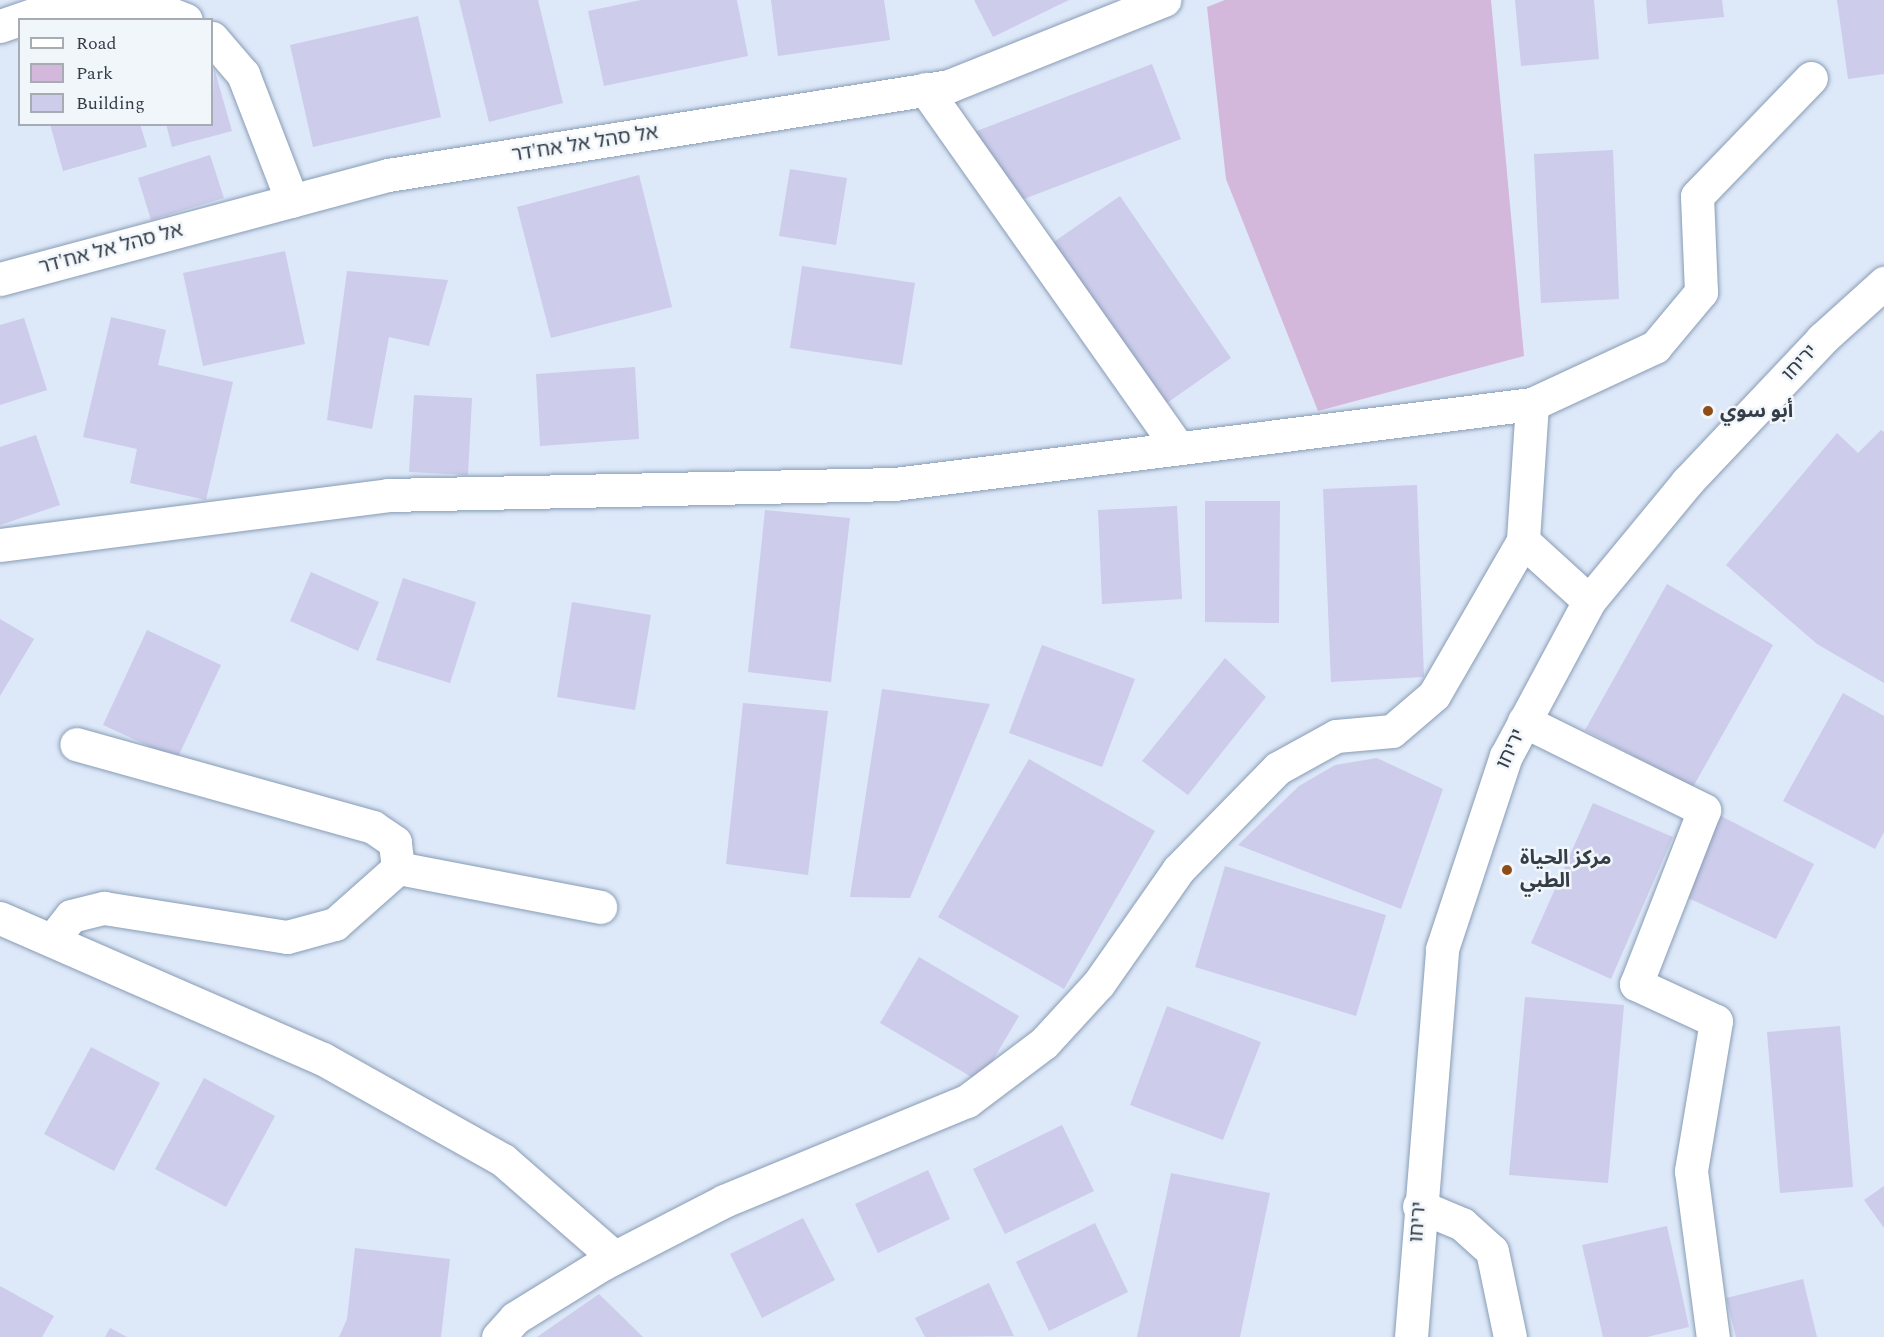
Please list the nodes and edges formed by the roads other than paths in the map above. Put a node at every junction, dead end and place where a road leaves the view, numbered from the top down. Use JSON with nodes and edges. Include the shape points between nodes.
{"nodes":[{"id":1,"x":1164,"y":0,"type":"edge"},
{"id":2,"x":24,"y":18,"type":"edge"},
{"id":3,"x":181,"y":18,"type":"edge"},
{"id":4,"x":18,"y":20,"type":"edge"},
{"id":5,"x":0,"y":26,"type":"edge"},
{"id":6,"x":213,"y":39,"type":"edge"},
{"id":7,"x":1811,"y":78,"type":"dead end"},
{"id":8,"x":925,"y":89,"type":"junction"},
{"id":9,"x":292,"y":201,"type":"junction"},
{"id":10,"x":0,"y":279,"type":"edge"},
{"id":11,"x":1884,"y":283,"type":"edge"},
{"id":12,"x":1532,"y":404,"type":"junction"},
{"id":13,"x":1178,"y":448,"type":"junction"},
{"id":14,"x":1523,"y":541,"type":"junction"},
{"id":15,"x":0,"y":545,"type":"edge"},
{"id":16,"x":1589,"y":601,"type":"junction"},
{"id":17,"x":1524,"y":721,"type":"junction"},
{"id":18,"x":76,"y":744,"type":"dead end"},
{"id":19,"x":398,"y":868,"type":"junction"},
{"id":20,"x":600,"y":907,"type":"dead end"},
{"id":21,"x":0,"y":918,"type":"edge"},
{"id":22,"x":53,"y":939,"type":"junction"},
{"id":23,"x":1419,"y":1206,"type":"junction"},
{"id":24,"x":614,"y":1257,"type":"junction"},
{"id":25,"x":498,"y":1337,"type":"edge"},
{"id":26,"x":1411,"y":1337,"type":"edge"},
{"id":27,"x":1510,"y":1337,"type":"edge"},
{"id":28,"x":1713,"y":1337,"type":"edge"}],
"edges":[{"from":1,"to":8,"type":"street","name":"אל סהל אל אח'דר","via":[[949,86]]},
{"from":2,"to":3,"type":"street","via":[[53,8],[143,3]]},
{"from":4,"to":5,"type":"street"},
{"from":6,"to":9,"type":"street","via":[[243,74]]},
{"from":7,"to":12,"type":"street","via":[[1697,196],[1701,292],[1655,347]]},
{"from":8,"to":9,"type":"street","name":"אל סהל אל אח'דר","via":[[388,175]]},
{"from":8,"to":13,"type":"street"},
{"from":9,"to":10,"type":"street","name":"אל סהל אל אח'דר"},
{"from":11,"to":16,"type":"street","name":"יריחו","via":[[1822,339],[1687,482]]},
{"from":12,"to":13,"type":"street"},
{"from":12,"to":14,"type":"street"},
{"from":13,"to":15,"type":"street","via":[[895,484],[388,495]]},
{"from":14,"to":16,"type":"street"},
{"from":14,"to":24,"type":"street","via":[[1434,695],[1392,731],[1336,736],[1278,768],[1178,870],[1099,983],[1044,1043],[967,1101],[724,1201]]},
{"from":16,"to":17,"type":"street","name":"יריחו"},
{"from":17,"to":23,"type":"street","name":"יריחו","via":[[1506,756],[1442,949]]},
{"from":17,"to":28,"type":"street","via":[[1704,810],[1636,984],[1716,1021],[1691,1171]]},
{"from":18,"to":19,"type":"street","via":[[373,827],[395,842]]},
{"from":19,"to":20,"type":"street"},
{"from":19,"to":22,"type":"street","via":[[335,924],[287,937],[104,908],[71,916]]},
{"from":21,"to":22,"type":"street"},
{"from":22,"to":24,"type":"street","via":[[323,1059],[503,1160]]},
{"from":23,"to":26,"type":"street","name":"יריחו"},
{"from":23,"to":27,"type":"street","via":[[1462,1224],[1492,1251]]},
{"from":24,"to":25,"type":"street","via":[[515,1318]]}]}
